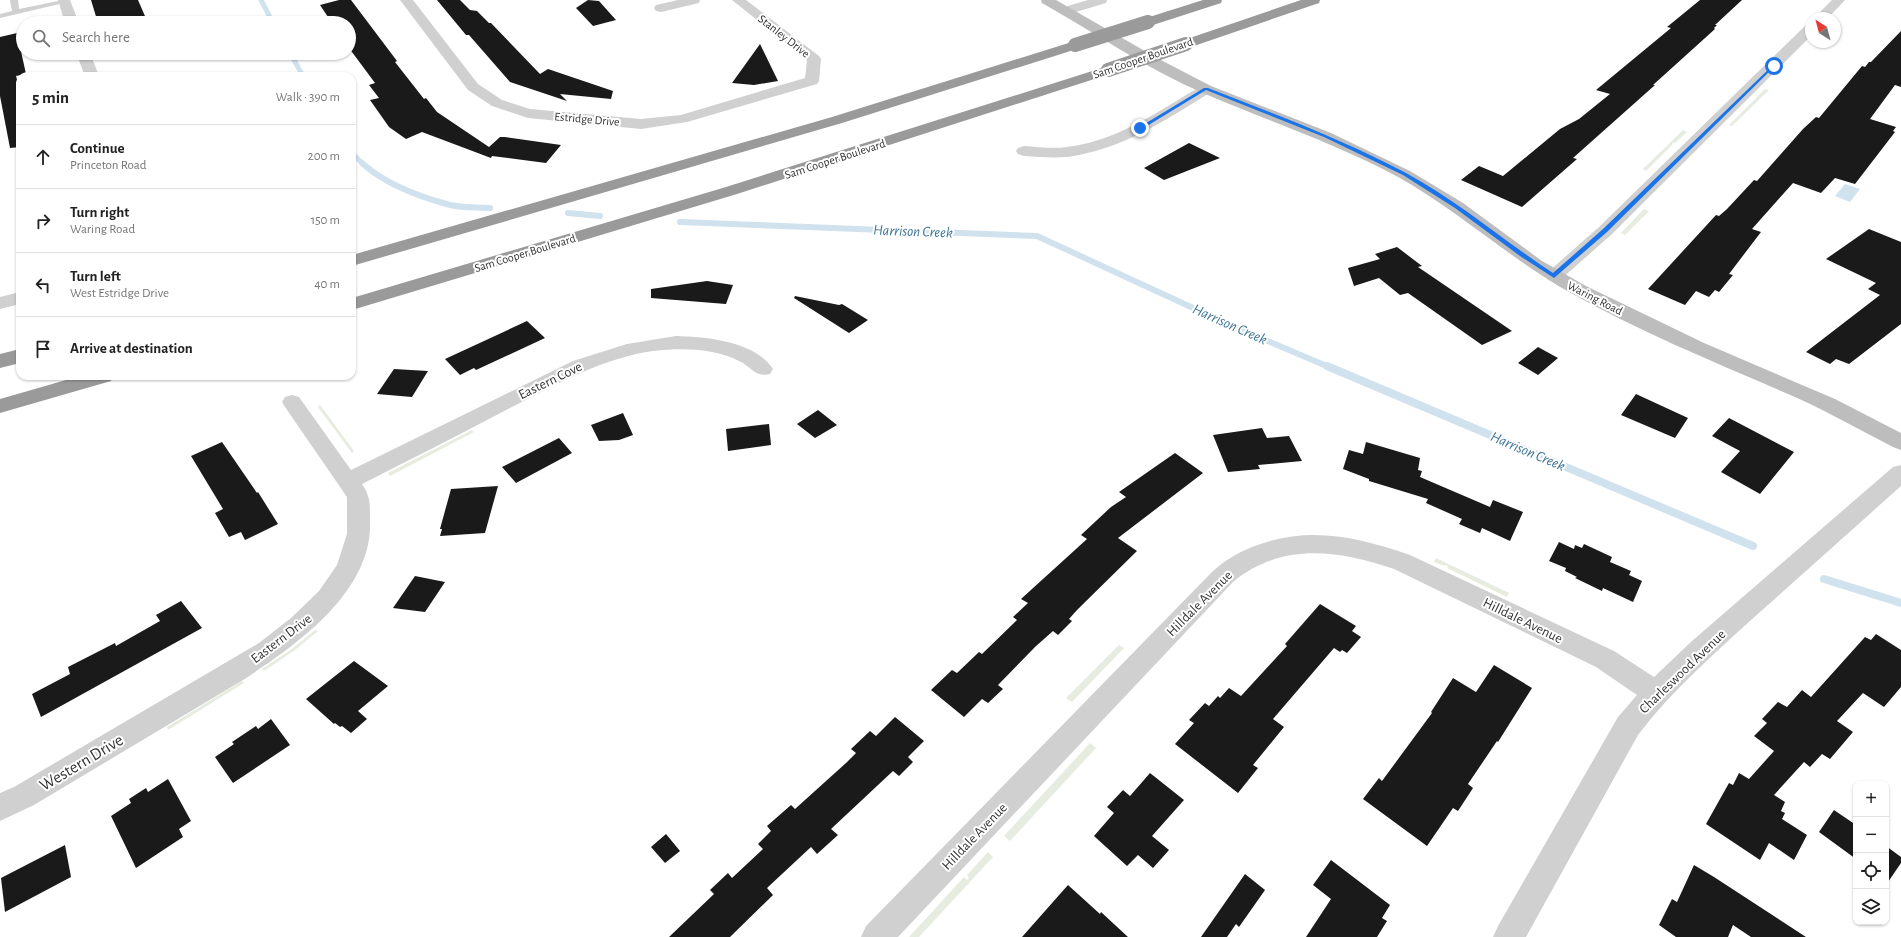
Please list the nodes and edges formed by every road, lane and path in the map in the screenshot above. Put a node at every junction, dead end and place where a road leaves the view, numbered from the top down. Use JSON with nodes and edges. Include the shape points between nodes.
{"nodes":[{"id":1,"x":14,"y":0,"type":"edge"},
{"id":2,"x":406,"y":0,"type":"edge"},
{"id":3,"x":694,"y":0,"type":"edge"},
{"id":4,"x":738,"y":0,"type":"edge"},
{"id":5,"x":1047,"y":0,"type":"edge"},
{"id":6,"x":1101,"y":0,"type":"edge"},
{"id":7,"x":1216,"y":0,"type":"edge"},
{"id":8,"x":1314,"y":0,"type":"edge"},
{"id":9,"x":1839,"y":0,"type":"edge"},
{"id":10,"x":64,"y":1,"type":"edge"},
{"id":11,"x":661,"y":8,"type":"dead end"},
{"id":12,"x":1066,"y":11,"type":"junction"},
{"id":13,"x":16,"y":12,"type":"junction"},
{"id":14,"x":1827,"y":12,"type":"edge"},
{"id":15,"x":0,"y":16,"type":"edge"},
{"id":16,"x":69,"y":16,"type":"edge"},
{"id":17,"x":1805,"y":34,"type":"edge"},
{"id":18,"x":86,"y":60,"type":"edge"},
{"id":19,"x":90,"y":72,"type":"edge"},
{"id":20,"x":812,"y":81,"type":"joint"},
{"id":21,"x":1206,"y":89,"type":"junction"},
{"id":22,"x":1024,"y":151,"type":"dead end"},
{"id":23,"x":356,"y":260,"type":"edge"},
{"id":24,"x":1554,"y":276,"type":"junction"},
{"id":25,"x":16,"y":299,"type":"edge"},
{"id":26,"x":0,"y":303,"type":"edge"},
{"id":27,"x":356,"y":303,"type":"edge"},
{"id":28,"x":16,"y":357,"type":"edge"},
{"id":29,"x":0,"y":361,"type":"edge"},
{"id":30,"x":762,"y":369,"type":"dead end"},
{"id":31,"x":90,"y":380,"type":"edge"},
{"id":32,"x":292,"y":402,"type":"dead end"},
{"id":33,"x":0,"y":406,"type":"edge"},
{"id":34,"x":1901,"y":442,"type":"edge"},
{"id":35,"x":1901,"y":474,"type":"edge"},
{"id":36,"x":348,"y":481,"type":"junction"},
{"id":37,"x":1656,"y":693,"type":"junction"},
{"id":38,"x":161,"y":714,"type":"joint"},
{"id":39,"x":0,"y":807,"type":"edge"},
{"id":40,"x":877,"y":937,"type":"edge"},
{"id":41,"x":1509,"y":937,"type":"edge"}],
"edges":[{"from":1,"to":13,"type":"lane"},
{"from":2,"to":20,"type":"street","name":"Estridge Drive","via":[[473,87],[497,103],[528,113],[641,124],[682,119]]},
{"from":3,"to":11,"type":"street"},
{"from":4,"to":20,"type":"street","name":"Stanley Drive","via":[[814,59]]},
{"from":5,"to":12,"type":"main road","name":"Waring Road"},
{"from":6,"to":12,"type":"street"},
{"from":7,"to":23,"type":"highway","bridge":true,"via":[[830,122]]},
{"from":8,"to":27,"type":"highway","name":"Sam Cooper Boulevard","bridge":true,"via":[[770,180]]},
{"from":9,"to":14,"type":"street"},
{"from":10,"to":13,"type":"lane"},
{"from":10,"to":16,"type":"street"},
{"from":12,"to":21,"type":"main road","name":"Waring Road"},
{"from":13,"to":15,"type":"lane"},
{"from":17,"to":24,"type":"street","via":[[1605,230]]},
{"from":18,"to":19,"type":"street"},
{"from":21,"to":22,"type":"street","via":[[1156,120],[1106,143],[1058,153]]},
{"from":21,"to":24,"type":"main road","name":"Waring Road","via":[[1326,136],[1404,174],[1457,206],[1521,255]]},
{"from":24,"to":34,"type":"main road","name":"Waring Road","via":[[1652,327],[1789,386]]},
{"from":25,"to":26,"type":"street"},
{"from":28,"to":29,"type":"highway"},
{"from":30,"to":36,"type":"street","name":"Eastern Cove","via":[[748,357],[717,346],[657,344],[612,354],[560,375]]},
{"from":31,"to":33,"type":"highway"},
{"from":32,"to":36,"type":"street","name":"Eastern Drive"},
{"from":35,"to":37,"type":"street","name":"Charleswood Avenue","via":[[1725,628]]},
{"from":36,"to":38,"type":"street","name":"Eastern Drive","via":[[358,496],[362,513],[361,527],[357,548],[335,588],[311,617],[278,643]]},
{"from":37,"to":40,"type":"street","name":"Hilldale Avenue","via":[[1605,659],[1407,564],[1359,548],[1326,543],[1292,545],[1266,551],[1228,572]]},
{"from":37,"to":41,"type":"street","name":"Charleswood Avenue","via":[[1628,726]]},
{"from":38,"to":39,"type":"street","name":"Western Drive","via":[[24,796]]}]}
